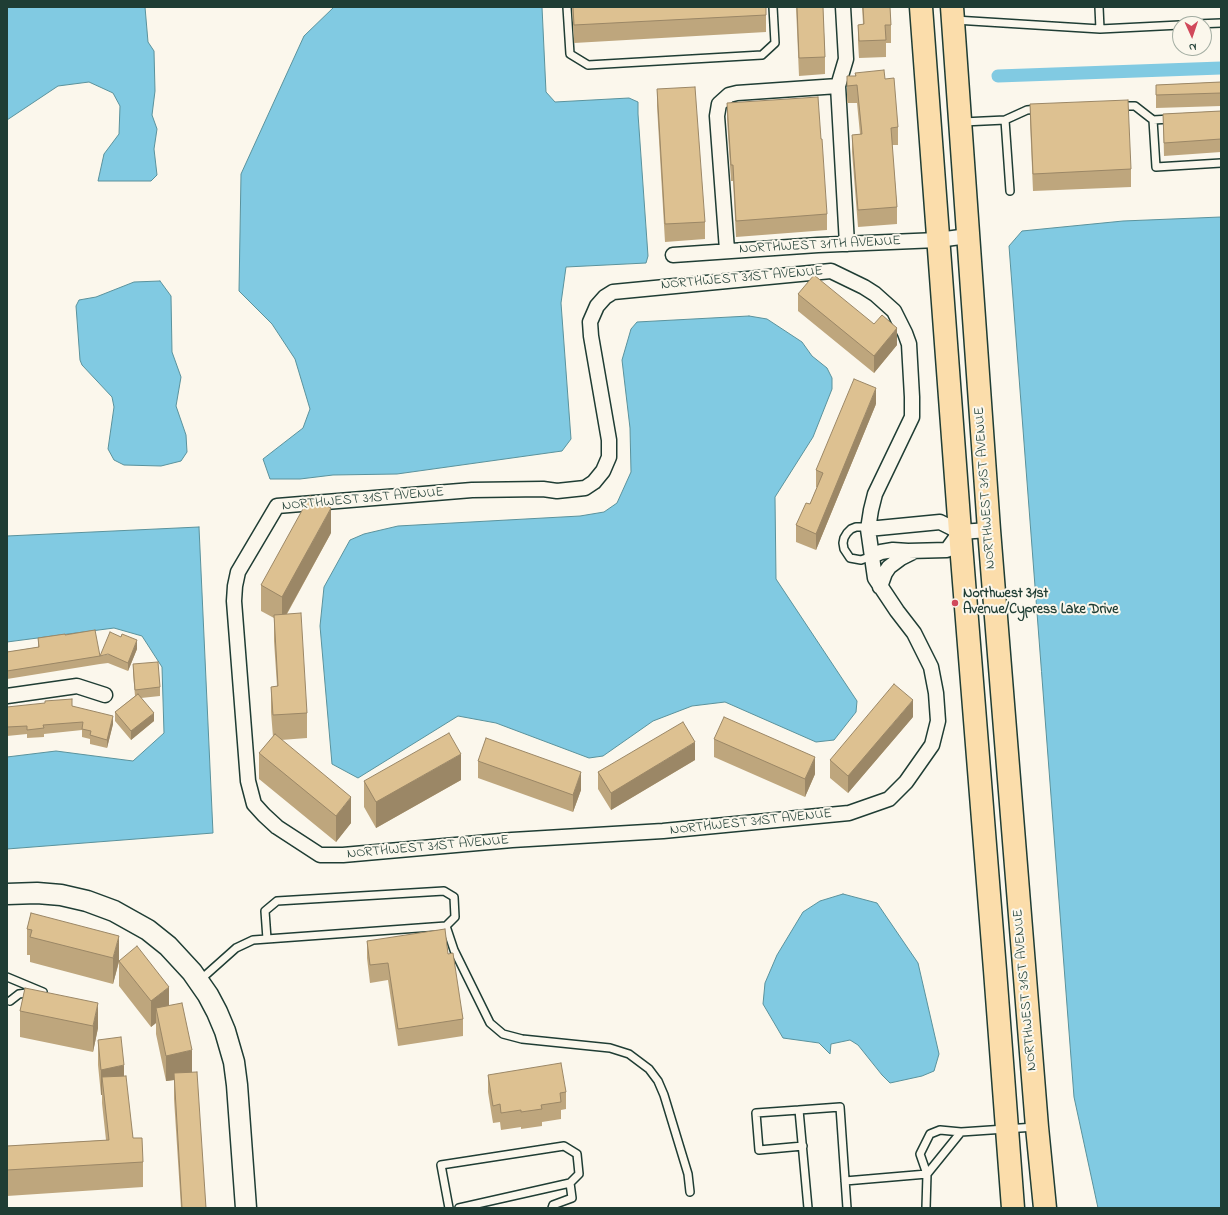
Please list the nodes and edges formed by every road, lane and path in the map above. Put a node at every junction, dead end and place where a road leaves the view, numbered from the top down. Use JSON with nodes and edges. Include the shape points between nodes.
{"nodes":[{"id":1,"x":566,"y":7,"type":"edge"},
{"id":2,"x":773,"y":7,"type":"edge"},
{"id":3,"x":843,"y":7,"type":"edge"},
{"id":4,"x":921,"y":7,"type":"edge"},
{"id":5,"x":1099,"y":7,"type":"edge"},
{"id":6,"x":952,"y":13,"type":"edge"},
{"id":7,"x":1172,"y":25,"type":"edge"},
{"id":8,"x":1100,"y":29,"type":"junction"},
{"id":9,"x":838,"y":86,"type":"junction"},
{"id":10,"x":1112,"y":107,"type":"edge"},
{"id":11,"x":1043,"y":109,"type":"edge"},
{"id":12,"x":1175,"y":119,"type":"edge"},
{"id":13,"x":1005,"y":120,"type":"junction"},
{"id":14,"x":1152,"y":120,"type":"junction"},
{"id":15,"x":960,"y":122,"type":"junction"},
{"id":16,"x":1221,"y":162,"type":"edge"},
{"id":17,"x":1010,"y":191,"type":"dead end"},
{"id":18,"x":968,"y":236,"type":"junction"},
{"id":19,"x":938,"y":240,"type":"junction"},
{"id":20,"x":847,"y":244,"type":"junction"},
{"id":21,"x":727,"y":250,"type":"junction"},
{"id":22,"x":673,"y":254,"type":"dead end"},
{"id":23,"x":868,"y":529,"type":"junction"},
{"id":24,"x":989,"y":530,"type":"junction"},
{"id":25,"x":960,"y":532,"type":"junction"},
{"id":26,"x":916,"y":551,"type":"junction"},
{"id":27,"x":872,"y":556,"type":"junction"},
{"id":28,"x":880,"y":586,"type":"junction"},
{"id":29,"x":105,"y":695,"type":"dead end"},
{"id":30,"x":7,"y":696,"type":"edge"},
{"id":31,"x":7,"y":894,"type":"edge"},
{"id":32,"x":446,"y":926,"type":"junction"},
{"id":33,"x":267,"y":939,"type":"junction"},
{"id":34,"x":7,"y":978,"type":"edge"},
{"id":35,"x":199,"y":981,"type":"junction"},
{"id":36,"x":10,"y":1001,"type":"dead end"},
{"id":37,"x":799,"y":1110,"type":"junction"},
{"id":38,"x":1037,"y":1127,"type":"junction"},
{"id":39,"x":1007,"y":1129,"type":"junction"},
{"id":40,"x":961,"y":1132,"type":"junction"},
{"id":41,"x":803,"y":1146,"type":"junction"},
{"id":42,"x":927,"y":1174,"type":"junction"},
{"id":43,"x":845,"y":1181,"type":"junction"},
{"id":44,"x":570,"y":1183,"type":"junction"},
{"id":45,"x":690,"y":1192,"type":"dead end"},
{"id":46,"x":246,"y":1208,"type":"edge"},
{"id":47,"x":449,"y":1208,"type":"edge"},
{"id":48,"x":459,"y":1208,"type":"edge"},
{"id":49,"x":552,"y":1208,"type":"edge"},
{"id":50,"x":808,"y":1208,"type":"edge"},
{"id":51,"x":847,"y":1208,"type":"edge"},
{"id":52,"x":926,"y":1208,"type":"edge"},
{"id":53,"x":1013,"y":1208,"type":"edge"},
{"id":54,"x":1045,"y":1208,"type":"edge"}],
"edges":[{"from":1,"to":2,"type":"lane","via":[[570,54],[588,65],[762,55],[775,43]]},
{"from":3,"to":9,"type":"street","via":[[846,59]]},
{"from":4,"to":19,"type":"main road","name":"NORTHWEST 31ST AVENUE"},
{"from":5,"to":8,"type":"lane"},
{"from":6,"to":8,"type":"lane"},
{"from":6,"to":15,"type":"main road","name":"NORTHWEST 31ST AVENUE"},
{"from":7,"to":8,"type":"lane"},
{"from":9,"to":20,"type":"street"},
{"from":9,"to":21,"type":"street","via":[[737,92],[729,95],[720,104],[717,116]]},
{"from":10,"to":14,"type":"lane","via":[[1135,106]]},
{"from":11,"to":13,"type":"lane","via":[[1027,110]]},
{"from":12,"to":14,"type":"lane"},
{"from":13,"to":15,"type":"lane"},
{"from":13,"to":17,"type":"lane"},
{"from":14,"to":16,"type":"lane","via":[[1156,167]]},
{"from":15,"to":18,"type":"main road","name":"NORTHWEST 31ST AVENUE"},
{"from":18,"to":19,"type":"street","name":"NORTHWEST 31TH AVENUE"},
{"from":18,"to":24,"type":"main road","name":"NORTHWEST 31ST AVENUE"},
{"from":19,"to":20,"type":"street","name":"NORTHWEST 31TH AVENUE"},
{"from":19,"to":25,"type":"main road","name":"NORTHWEST 31ST AVENUE"},
{"from":20,"to":21,"type":"street","name":"NORTHWEST 31TH AVENUE"},
{"from":21,"to":22,"type":"street","name":"NORTHWEST 31TH AVENUE"},
{"from":23,"to":25,"type":"street","via":[[940,522]]},
{"from":23,"to":27,"type":"street","name":"NORTHWEST 31ST AVENUE"},
{"from":23,"to":27,"type":"lane","via":[[851,529],[843,543],[850,558],[861,560]]},
{"from":23,"to":28,"type":"street","name":"NORTHWEST 31ST AVENUE","via":[[875,494],[912,417],[909,344],[894,310],[864,286],[831,271],[613,292],[597,306],[590,322],[609,440],[608,457],[603,472],[585,488],[557,491],[472,490],[277,506],[238,572],[235,586],[248,781],[254,804],[277,827],[320,855],[663,831],[849,813],[889,799],[906,782],[932,744],[938,720],[931,667],[914,633]]},
{"from":24,"to":25,"type":"street"},
{"from":24,"to":38,"type":"main road","name":"NORTHWEST 31ST AVENUE"},
{"from":25,"to":26,"type":"street","via":[[947,550]]},
{"from":25,"to":39,"type":"main road","name":"NORTHWEST 31ST AVENUE"},
{"from":26,"to":27,"type":"street","via":[[893,550]]},
{"from":26,"to":28,"type":"street","via":[[889,567]]},
{"from":27,"to":28,"type":"street","name":"NORTHWEST 31ST AVENUE","via":[[875,578]]},
{"from":29,"to":30,"type":"street","via":[[77,686]]},
{"from":31,"to":35,"type":"main road","via":[[61,895],[114,911],[148,930],[168,946]]},
{"from":32,"to":33,"type":"lane"},
{"from":32,"to":33,"type":"lane","via":[[455,917],[454,898],[444,891],[277,901],[266,912]]},
{"from":32,"to":45,"type":"lane","via":[[454,950],[490,1023],[503,1034],[522,1039],[610,1048],[629,1054],[649,1069],[664,1095],[688,1174]]},
{"from":33,"to":35,"type":"lane","via":[[253,940],[236,948]]},
{"from":34,"to":36,"type":"lane","via":[[43,992],[19,994]]},
{"from":35,"to":46,"type":"main road","via":[[222,1022],[234,1062]]},
{"from":37,"to":41,"type":"lane"},
{"from":37,"to":41,"type":"lane","via":[[756,1113],[759,1150]]},
{"from":37,"to":43,"type":"lane","via":[[840,1107]]},
{"from":38,"to":39,"type":"lane"},
{"from":38,"to":54,"type":"main road","name":"NORTHWEST 31ST AVENUE"},
{"from":39,"to":40,"type":"lane"},
{"from":39,"to":53,"type":"main road","name":"NORTHWEST 31ST AVENUE"},
{"from":40,"to":42,"type":"lane"},
{"from":40,"to":42,"type":"lane","via":[[940,1130],[930,1134],[920,1154]]},
{"from":41,"to":50,"type":"lane"},
{"from":42,"to":43,"type":"lane"},
{"from":42,"to":52,"type":"lane"},
{"from":43,"to":51,"type":"lane"},
{"from":44,"to":47,"type":"lane","via":[[579,1174],[577,1154],[564,1146],[441,1165]]},
{"from":44,"to":48,"type":"lane"},
{"from":44,"to":49,"type":"lane","via":[[572,1198],[553,1205]]}]}
